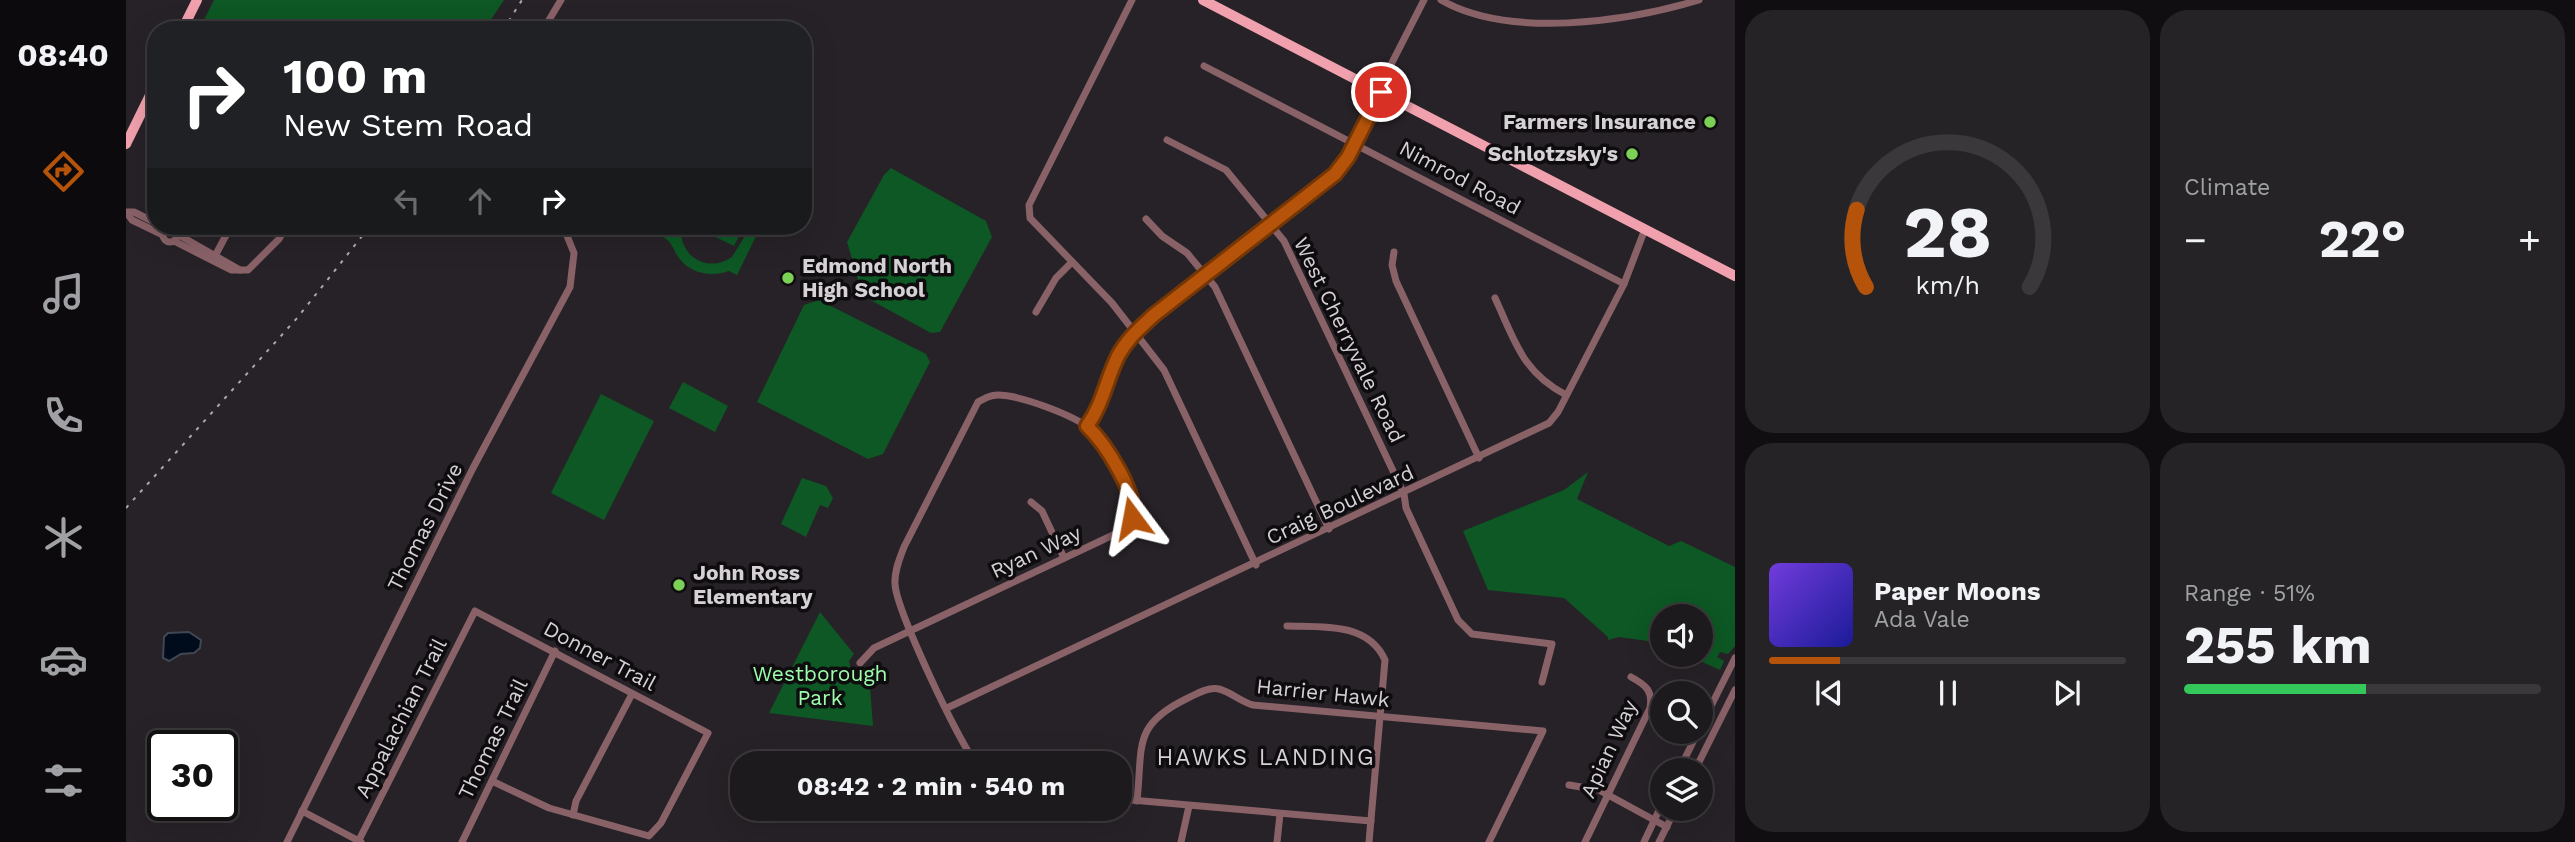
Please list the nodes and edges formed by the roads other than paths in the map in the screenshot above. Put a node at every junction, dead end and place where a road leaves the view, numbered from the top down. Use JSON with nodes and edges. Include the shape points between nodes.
{"nodes":[{"id":1,"x":197,"y":0,"type":"edge"},
{"id":2,"x":561,"y":0,"type":"edge"},
{"id":3,"x":1132,"y":0,"type":"edge"},
{"id":4,"x":1203,"y":0,"type":"edge"},
{"id":5,"x":1424,"y":0,"type":"edge"},
{"id":6,"x":1441,"y":0,"type":"edge"},
{"id":7,"x":1699,"y":0,"type":"edge"},
{"id":8,"x":186,"y":21,"type":"edge"},
{"id":9,"x":548,"y":21,"type":"edge"},
{"id":10,"x":1204,"y":66,"type":"dead end"},
{"id":11,"x":1380,"y":91,"type":"junction"},
{"id":12,"x":147,"y":101,"type":"edge"},
{"id":13,"x":1167,"y":140,"type":"dead end"},
{"id":14,"x":1355,"y":143,"type":"junction"},
{"id":15,"x":126,"y":144,"type":"edge"},
{"id":16,"x":126,"y":213,"type":"edge"},
{"id":17,"x":147,"y":218,"type":"edge"},
{"id":18,"x":1146,"y":219,"type":"dead end"},
{"id":19,"x":147,"y":224,"type":"edge"},
{"id":20,"x":1271,"y":224,"type":"junction"},
{"id":21,"x":1644,"y":229,"type":"junction"},
{"id":22,"x":177,"y":235,"type":"edge"},
{"id":23,"x":226,"y":235,"type":"edge"},
{"id":24,"x":279,"y":235,"type":"edge"},
{"id":25,"x":567,"y":235,"type":"edge"},
{"id":26,"x":1394,"y":252,"type":"dead end"},
{"id":27,"x":214,"y":258,"type":"junction"},
{"id":28,"x":1072,"y":262,"type":"junction"},
{"id":29,"x":1206,"y":276,"type":"junction"},
{"id":30,"x":1735,"y":276,"type":"edge"},
{"id":31,"x":1624,"y":284,"type":"junction"},
{"id":32,"x":1495,"y":298,"type":"dead end"},
{"id":33,"x":1036,"y":312,"type":"dead end"},
{"id":34,"x":1135,"y":332,"type":"junction"},
{"id":35,"x":1566,"y":396,"type":"junction"},
{"id":36,"x":1087,"y":426,"type":"junction"},
{"id":37,"x":1479,"y":458,"type":"junction"},
{"id":38,"x":1404,"y":494,"type":"junction"},
{"id":39,"x":1031,"y":502,"type":"dead end"},
{"id":40,"x":1329,"y":529,"type":"junction"},
{"id":41,"x":1064,"y":558,"type":"junction"},
{"id":42,"x":1256,"y":565,"type":"junction"},
{"id":43,"x":475,"y":611,"type":"joint"},
{"id":44,"x":1287,"y":626,"type":"dead end"},
{"id":45,"x":910,"y":630,"type":"junction"},
{"id":46,"x":555,"y":651,"type":"junction"},
{"id":47,"x":1735,"y":658,"type":"edge"},
{"id":48,"x":860,"y":663,"type":"dead end"},
{"id":49,"x":1632,"y":677,"type":"dead end"},
{"id":50,"x":1542,"y":682,"type":"dead end"},
{"id":51,"x":1735,"y":690,"type":"edge"},
{"id":52,"x":632,"y":694,"type":"junction"},
{"id":53,"x":1713,"y":702,"type":"edge"},
{"id":54,"x":947,"y":708,"type":"junction"},
{"id":55,"x":1381,"y":716,"type":"junction"},
{"id":56,"x":970,"y":751,"type":"edge"},
{"id":57,"x":1701,"y":758,"type":"edge"},
{"id":58,"x":492,"y":781,"type":"junction"},
{"id":59,"x":1569,"y":786,"type":"dead end"},
{"id":60,"x":1608,"y":794,"type":"junction"},
{"id":61,"x":1132,"y":800,"type":"edge"},
{"id":62,"x":1137,"y":801,"type":"junction"},
{"id":63,"x":1189,"y":806,"type":"junction"},
{"id":64,"x":302,"y":811,"type":"junction"},
{"id":65,"x":1280,"y":814,"type":"junction"},
{"id":66,"x":573,"y":815,"type":"junction"},
{"id":67,"x":1650,"y":817,"type":"edge"},
{"id":68,"x":1371,"y":821,"type":"junction"},
{"id":69,"x":1654,"y":821,"type":"edge"},
{"id":70,"x":1657,"y":821,"type":"edge"},
{"id":71,"x":1670,"y":821,"type":"edge"},
{"id":72,"x":1667,"y":827,"type":"junction"},
{"id":73,"x":360,"y":841,"type":"edge"},
{"id":74,"x":286,"y":842,"type":"edge"},
{"id":75,"x":462,"y":842,"type":"edge"},
{"id":76,"x":1181,"y":842,"type":"edge"},
{"id":77,"x":1277,"y":842,"type":"edge"},
{"id":78,"x":1369,"y":842,"type":"edge"},
{"id":79,"x":1489,"y":842,"type":"edge"},
{"id":80,"x":1585,"y":842,"type":"edge"},
{"id":81,"x":1644,"y":842,"type":"edge"},
{"id":82,"x":1659,"y":842,"type":"edge"}],
"edges":[{"from":1,"to":8,"type":"main road"},
{"from":2,"to":9,"type":"street"},
{"from":3,"to":28,"type":"street","via":[[1029,205],[1030,218]]},
{"from":4,"to":11,"type":"main road"},
{"from":5,"to":11,"type":"street"},
{"from":6,"to":7,"type":"street","via":[[1483,18],[1539,21],[1637,14]]},
{"from":10,"to":14,"type":"street","name":"Nimrod Road"},
{"from":11,"to":14,"type":"street"},
{"from":11,"to":21,"type":"main road"},
{"from":12,"to":15,"type":"main road"},
{"from":13,"to":20,"type":"street","name":"West Cherryvale Road","via":[[1226,170]]},
{"from":14,"to":20,"type":"street","via":[[1335,174]]},
{"from":14,"to":31,"type":"street","name":"Nimrod Road"},
{"from":16,"to":17,"type":"street"},
{"from":16,"to":19,"type":"street"},
{"from":18,"to":29,"type":"street","via":[[1187,253]]},
{"from":20,"to":29,"type":"street"},
{"from":20,"to":38,"type":"street","name":"West Cherryvale Road","via":[[1295,262]]},
{"from":21,"to":30,"type":"main road"},
{"from":21,"to":31,"type":"street","name":"Craig Boulevard"},
{"from":22,"to":27,"type":"street"},
{"from":23,"to":27,"type":"street"},
{"from":24,"to":27,"type":"street","via":[[255,266],[240,270]]},
{"from":25,"to":64,"type":"street","name":"Thomas Drive","via":[[574,253],[570,287],[473,468]]},
{"from":26,"to":37,"type":"street","via":[[1396,281]]},
{"from":28,"to":33,"type":"street","via":[[1056,278]]},
{"from":28,"to":34,"type":"street"},
{"from":29,"to":34,"type":"street"},
{"from":29,"to":40,"type":"street"},
{"from":31,"to":35,"type":"street","name":"Craig Boulevard"},
{"from":32,"to":35,"type":"street","via":[[1525,365]]},
{"from":34,"to":36,"type":"street","via":[[1117,358],[1104,398]]},
{"from":34,"to":42,"type":"street","via":[[1173,386]]},
{"from":35,"to":37,"type":"street","name":"Craig Boulevard","via":[[1549,423]]},
{"from":36,"to":41,"type":"street","name":"Ryan Way","via":[[1107,449],[1134,511],[1125,529]]},
{"from":36,"to":45,"type":"street","via":[[1003,395],[978,402],[897,569],[897,601]]},
{"from":37,"to":38,"type":"street","name":"Craig Boulevard"},
{"from":38,"to":40,"type":"street","name":"Craig Boulevard"},
{"from":38,"to":50,"type":"street","name":"West Cherryvale Road","via":[[1406,508],[1458,620],[1481,636],[1552,644]]},
{"from":39,"to":41,"type":"street","via":[[1042,512]]},
{"from":40,"to":42,"type":"street","name":"Craig Boulevard"},
{"from":41,"to":45,"type":"street","name":"Ryan Way"},
{"from":42,"to":54,"type":"street","name":"Craig Boulevard"},
{"from":43,"to":46,"type":"street","name":"Donner Trail"},
{"from":43,"to":73,"type":"street","name":"Appalachian Trail"},
{"from":44,"to":55,"type":"street","via":[[1346,629],[1372,641],[1385,660]]},
{"from":45,"to":48,"type":"street","name":"Ryan Way","via":[[874,648]]},
{"from":45,"to":54,"type":"street"},
{"from":46,"to":52,"type":"street","name":"Donner Trail"},
{"from":46,"to":58,"type":"street","name":"Thomas Trail"},
{"from":47,"to":53,"type":"street"},
{"from":49,"to":60,"type":"street","name":"Apian Way","via":[[1649,690],[1650,708]]},
{"from":51,"to":57,"type":"street"},
{"from":52,"to":66,"type":"street"},
{"from":52,"to":66,"type":"street","name":"Donner Trail","via":[[708,733],[661,823],[649,836]]},
{"from":54,"to":56,"type":"street"},
{"from":55,"to":62,"type":"street","name":"Harrier Hawk","via":[[1253,705],[1221,689],[1202,691],[1157,714],[1149,723]]},
{"from":55,"to":68,"type":"street"},
{"from":55,"to":79,"type":"street","name":"Harrier Hawk","via":[[1544,731]]},
{"from":58,"to":66,"type":"street"},
{"from":58,"to":75,"type":"street","name":"Thomas Trail"},
{"from":59,"to":60,"type":"street"},
{"from":60,"to":67,"type":"street"},
{"from":60,"to":80,"type":"street","name":"Apian Way"},
{"from":61,"to":62,"type":"street"},
{"from":62,"to":63,"type":"street"},
{"from":63,"to":65,"type":"street"},
{"from":63,"to":76,"type":"street"},
{"from":64,"to":73,"type":"street"},
{"from":64,"to":74,"type":"street","name":"Thomas Drive"},
{"from":65,"to":68,"type":"street"},
{"from":65,"to":77,"type":"street"},
{"from":68,"to":78,"type":"street"},
{"from":69,"to":81,"type":"street"},
{"from":70,"to":72,"type":"street"},
{"from":71,"to":72,"type":"street"},
{"from":72,"to":82,"type":"street"}]}
